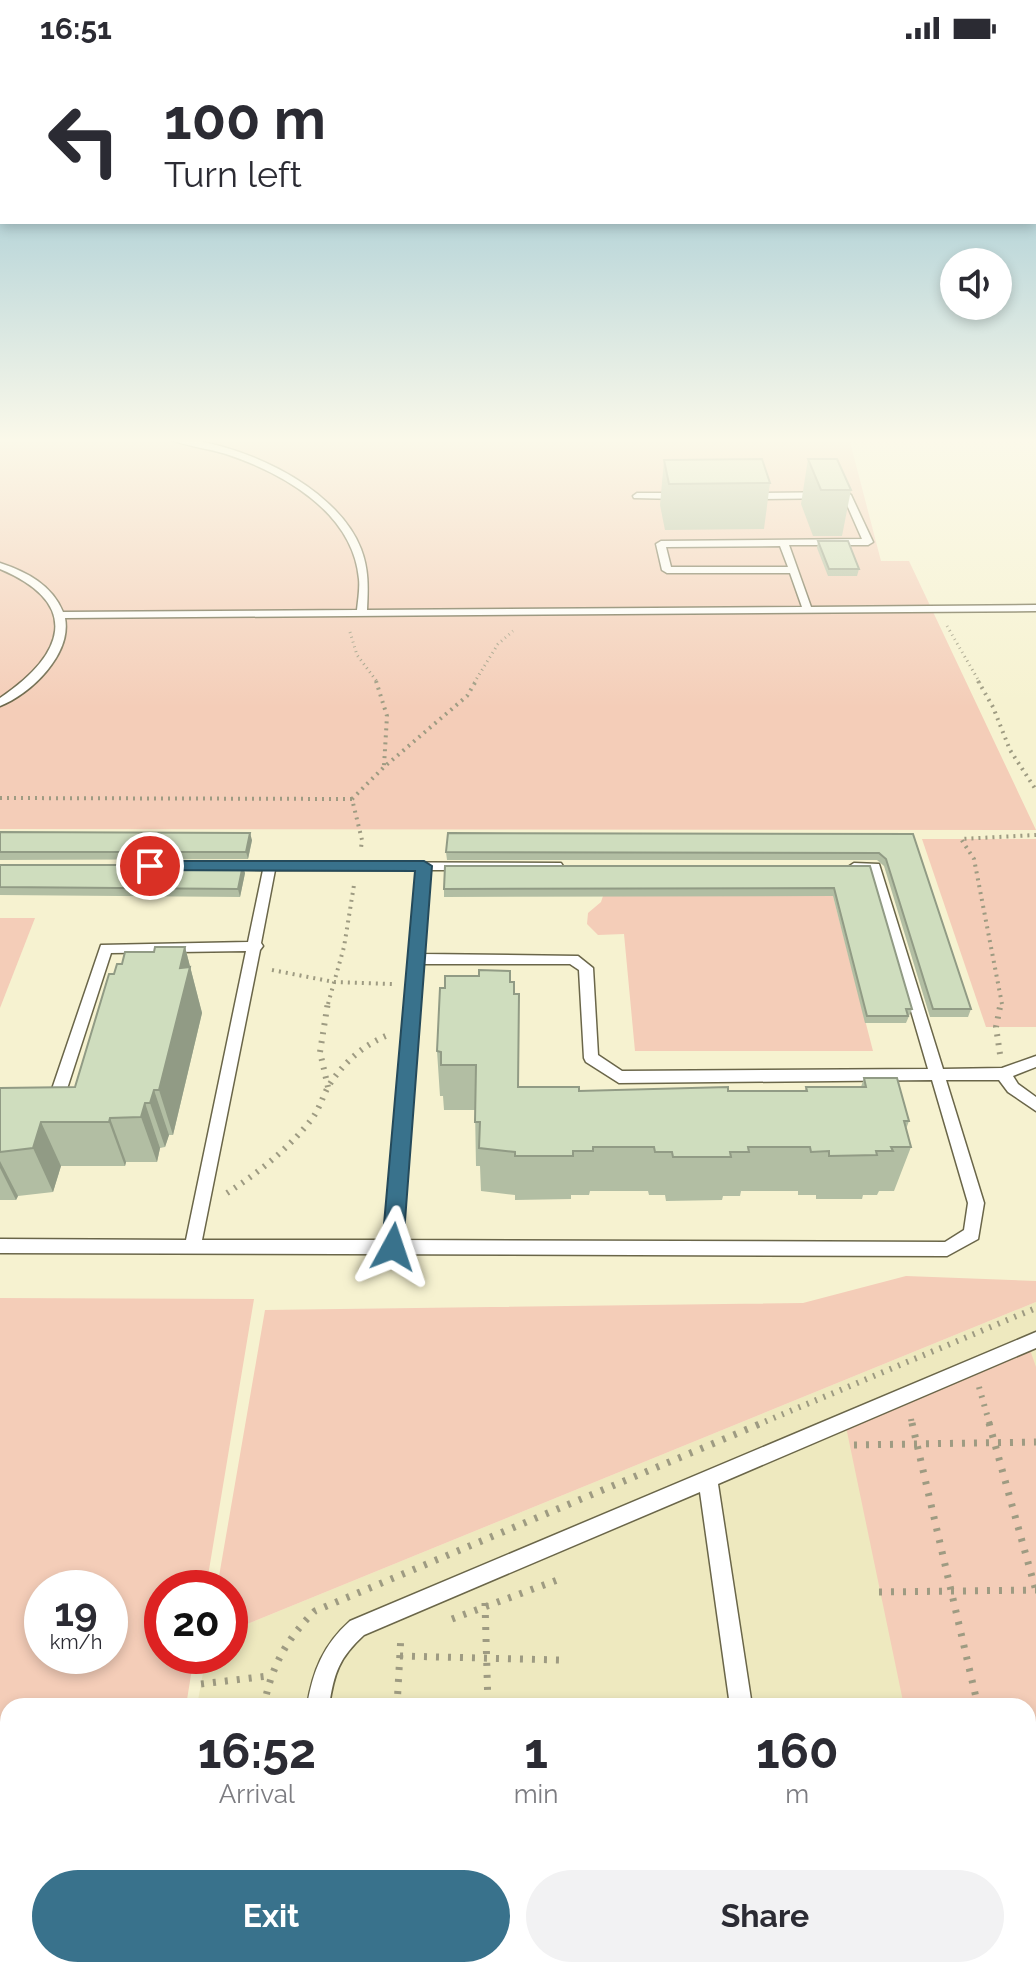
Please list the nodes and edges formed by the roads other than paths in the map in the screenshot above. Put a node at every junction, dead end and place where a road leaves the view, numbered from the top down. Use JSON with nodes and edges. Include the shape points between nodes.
{"nodes":[{"id":1,"x":343,"y":528,"type":"edge"},
{"id":2,"x":862,"y":528,"type":"edge"},
{"id":3,"x":784,"y":543,"type":"junction"},
{"id":4,"x":0,"y":566,"type":"edge"},
{"id":5,"x":794,"y":570,"type":"junction"},
{"id":6,"x":1036,"y":608,"type":"edge"},
{"id":7,"x":808,"y":611,"type":"junction"},
{"id":8,"x":362,"y":614,"type":"junction"},
{"id":9,"x":61,"y":615,"type":"junction"},
{"id":10,"x":0,"y":703,"type":"edge"},
{"id":11,"x":207,"y":866,"type":"edge"},
{"id":12,"x":270,"y":866,"type":"junction"},
{"id":13,"x":424,"y":866,"type":"junction"},
{"id":14,"x":564,"y":867,"type":"edge"},
{"id":15,"x":844,"y":867,"type":"edge"},
{"id":16,"x":256,"y":946,"type":"junction"},
{"id":17,"x":418,"y":959,"type":"junction"},
{"id":18,"x":1036,"y":1061,"type":"edge"},
{"id":19,"x":1003,"y":1074,"type":"junction"},
{"id":20,"x":936,"y":1076,"type":"junction"},
{"id":21,"x":29,"y":1095,"type":"edge"},
{"id":22,"x":1036,"y":1105,"type":"edge"},
{"id":23,"x":193,"y":1245,"type":"junction"},
{"id":24,"x":0,"y":1246,"type":"edge"},
{"id":25,"x":393,"y":1247,"type":"junction"},
{"id":26,"x":1036,"y":1340,"type":"edge"},
{"id":27,"x":708,"y":1480,"type":"junction"},
{"id":28,"x":319,"y":1698,"type":"edge"},
{"id":29,"x":740,"y":1698,"type":"edge"}],
"edges":[{"from":1,"to":8,"type":"lane","via":[[364,577]]},
{"from":2,"to":3,"type":"lane","via":[[868,542]]},
{"from":3,"to":5,"type":"lane"},
{"from":3,"to":5,"type":"lane","via":[[661,544],[667,570]]},
{"from":4,"to":9,"type":"lane","via":[[25,575],[49,593]]},
{"from":5,"to":7,"type":"lane"},
{"from":6,"to":7,"type":"lane"},
{"from":7,"to":8,"type":"lane"},
{"from":8,"to":9,"type":"lane"},
{"from":9,"to":10,"type":"lane","via":[[58,645],[34,678]]},
{"from":11,"to":12,"type":"lane"},
{"from":12,"to":13,"type":"lane"},
{"from":12,"to":16,"type":"lane"},
{"from":13,"to":14,"type":"lane"},
{"from":13,"to":17,"type":"lane"},
{"from":15,"to":20,"type":"lane","via":[[875,867]]},
{"from":16,"to":21,"type":"lane","via":[[106,948],[58,1095]]},
{"from":16,"to":23,"type":"lane"},
{"from":17,"to":20,"type":"lane","via":[[573,959],[586,968],[591,1058],[619,1077]]},
{"from":17,"to":25,"type":"lane"},
{"from":18,"to":19,"type":"lane"},
{"from":19,"to":20,"type":"lane"},
{"from":19,"to":22,"type":"lane"},
{"from":20,"to":25,"type":"lane","via":[[976,1203],[972,1234],[947,1249]]},
{"from":23,"to":24,"type":"lane"},
{"from":23,"to":25,"type":"lane"},
{"from":26,"to":27,"type":"lane"},
{"from":27,"to":28,"type":"lane","via":[[357,1628],[338,1644],[324,1667]]},
{"from":27,"to":29,"type":"lane"}]}
